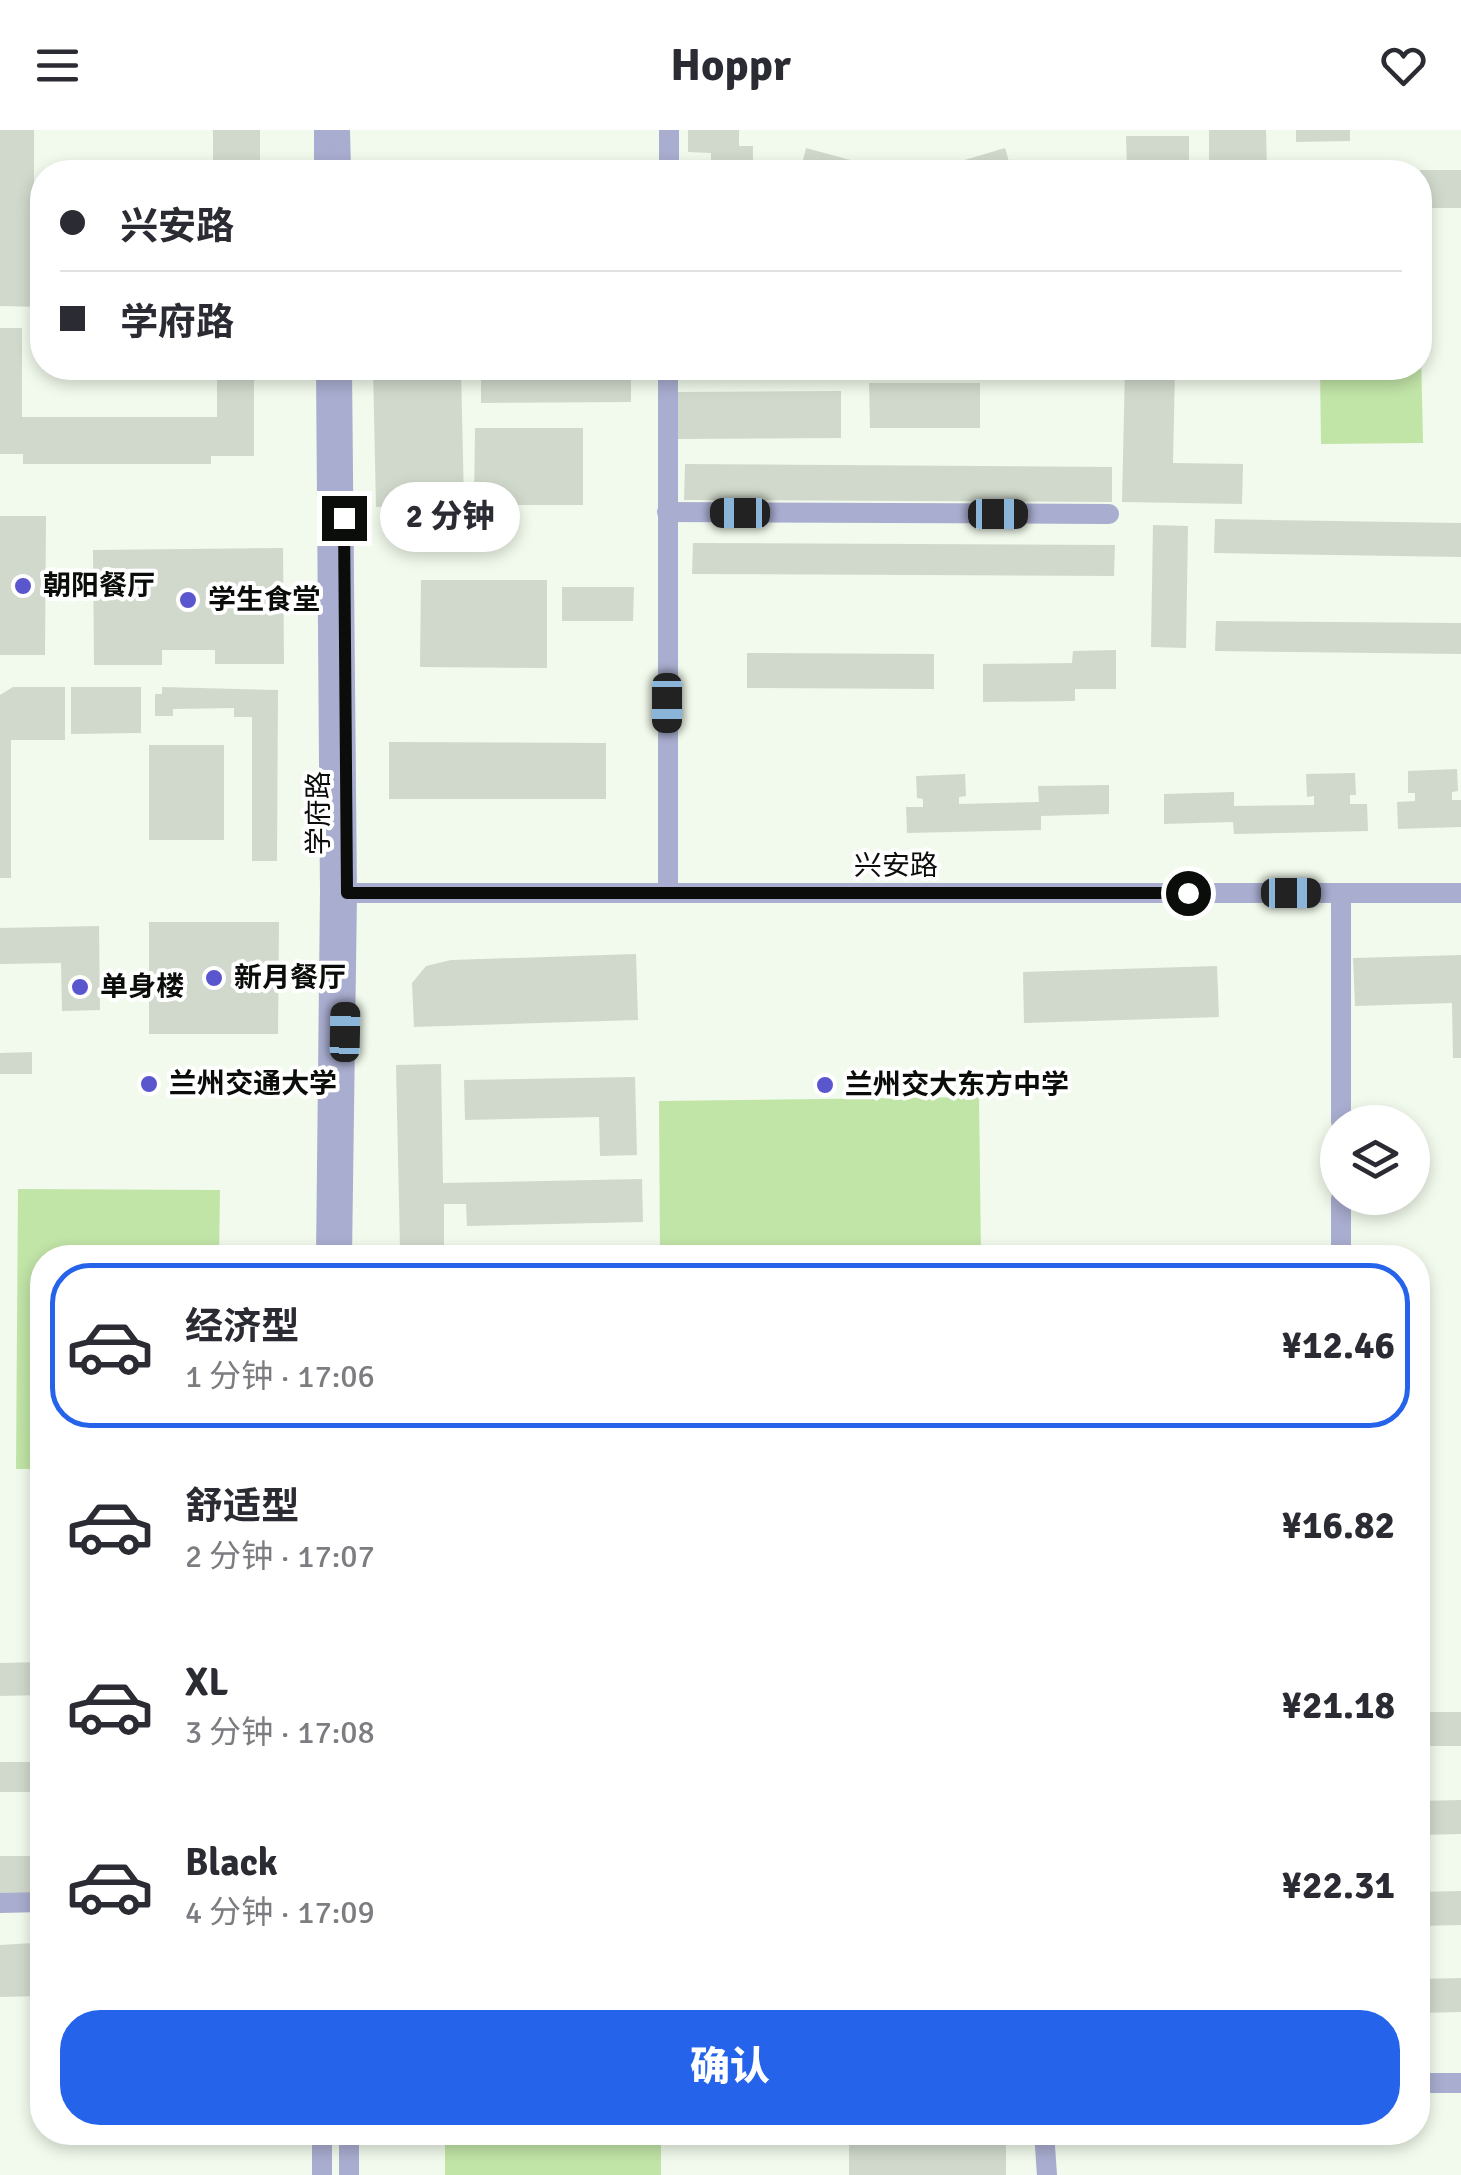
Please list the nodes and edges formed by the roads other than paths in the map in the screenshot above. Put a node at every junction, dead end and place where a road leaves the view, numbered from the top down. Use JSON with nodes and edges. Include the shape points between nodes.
{"nodes":[{"id":1,"x":324,"y":130,"type":"edge"},
{"id":2,"x":340,"y":130,"type":"edge"},
{"id":3,"x":668,"y":130,"type":"edge"},
{"id":4,"x":324,"y":160,"type":"edge"},
{"id":5,"x":341,"y":160,"type":"edge"},
{"id":6,"x":668,"y":160,"type":"edge"},
{"id":7,"x":326,"y":380,"type":"edge"},
{"id":8,"x":342,"y":380,"type":"edge"},
{"id":9,"x":668,"y":380,"type":"edge"},
{"id":10,"x":667,"y":512,"type":"junction"},
{"id":11,"x":1109,"y":514,"type":"dead end"},
{"id":12,"x":338,"y":893,"type":"junction"},
{"id":13,"x":668,"y":893,"type":"junction"},
{"id":14,"x":1341,"y":893,"type":"junction"},
{"id":15,"x":1461,"y":893,"type":"edge"},
{"id":16,"x":1341,"y":1105,"type":"edge"},
{"id":17,"x":1341,"y":1215,"type":"edge"},
{"id":18,"x":326,"y":1245,"type":"edge"},
{"id":19,"x":342,"y":1245,"type":"edge"},
{"id":20,"x":1341,"y":1245,"type":"edge"},
{"id":21,"x":0,"y":1902,"type":"edge"},
{"id":22,"x":30,"y":1902,"type":"edge"},
{"id":23,"x":1430,"y":2083,"type":"edge"},
{"id":24,"x":1461,"y":2083,"type":"edge"},
{"id":25,"x":322,"y":2145,"type":"edge"},
{"id":26,"x":348,"y":2145,"type":"edge"},
{"id":27,"x":1045,"y":2145,"type":"edge"},
{"id":28,"x":322,"y":2175,"type":"edge"},
{"id":29,"x":349,"y":2175,"type":"edge"},
{"id":30,"x":1047,"y":2175,"type":"edge"}],
"edges":[{"from":1,"to":4,"type":"street"},
{"from":2,"to":5,"type":"street"},
{"from":3,"to":6,"type":"street"},
{"from":7,"to":12,"type":"street","name":"学府路"},
{"from":8,"to":12,"type":"street","name":"学府路"},
{"from":9,"to":10,"type":"street"},
{"from":10,"to":11,"type":"street"},
{"from":10,"to":13,"type":"street"},
{"from":12,"to":13,"type":"street","name":"兴安路"},
{"from":12,"to":18,"type":"street","name":"学府路"},
{"from":12,"to":19,"type":"street","name":"学府路"},
{"from":13,"to":14,"type":"street","name":"兴安路"},
{"from":14,"to":15,"type":"street","name":"兴安路"},
{"from":14,"to":16,"type":"street"},
{"from":17,"to":20,"type":"street"},
{"from":21,"to":22,"type":"street"},
{"from":23,"to":24,"type":"street"},
{"from":25,"to":28,"type":"street"},
{"from":26,"to":29,"type":"street"},
{"from":27,"to":30,"type":"street"}]}
